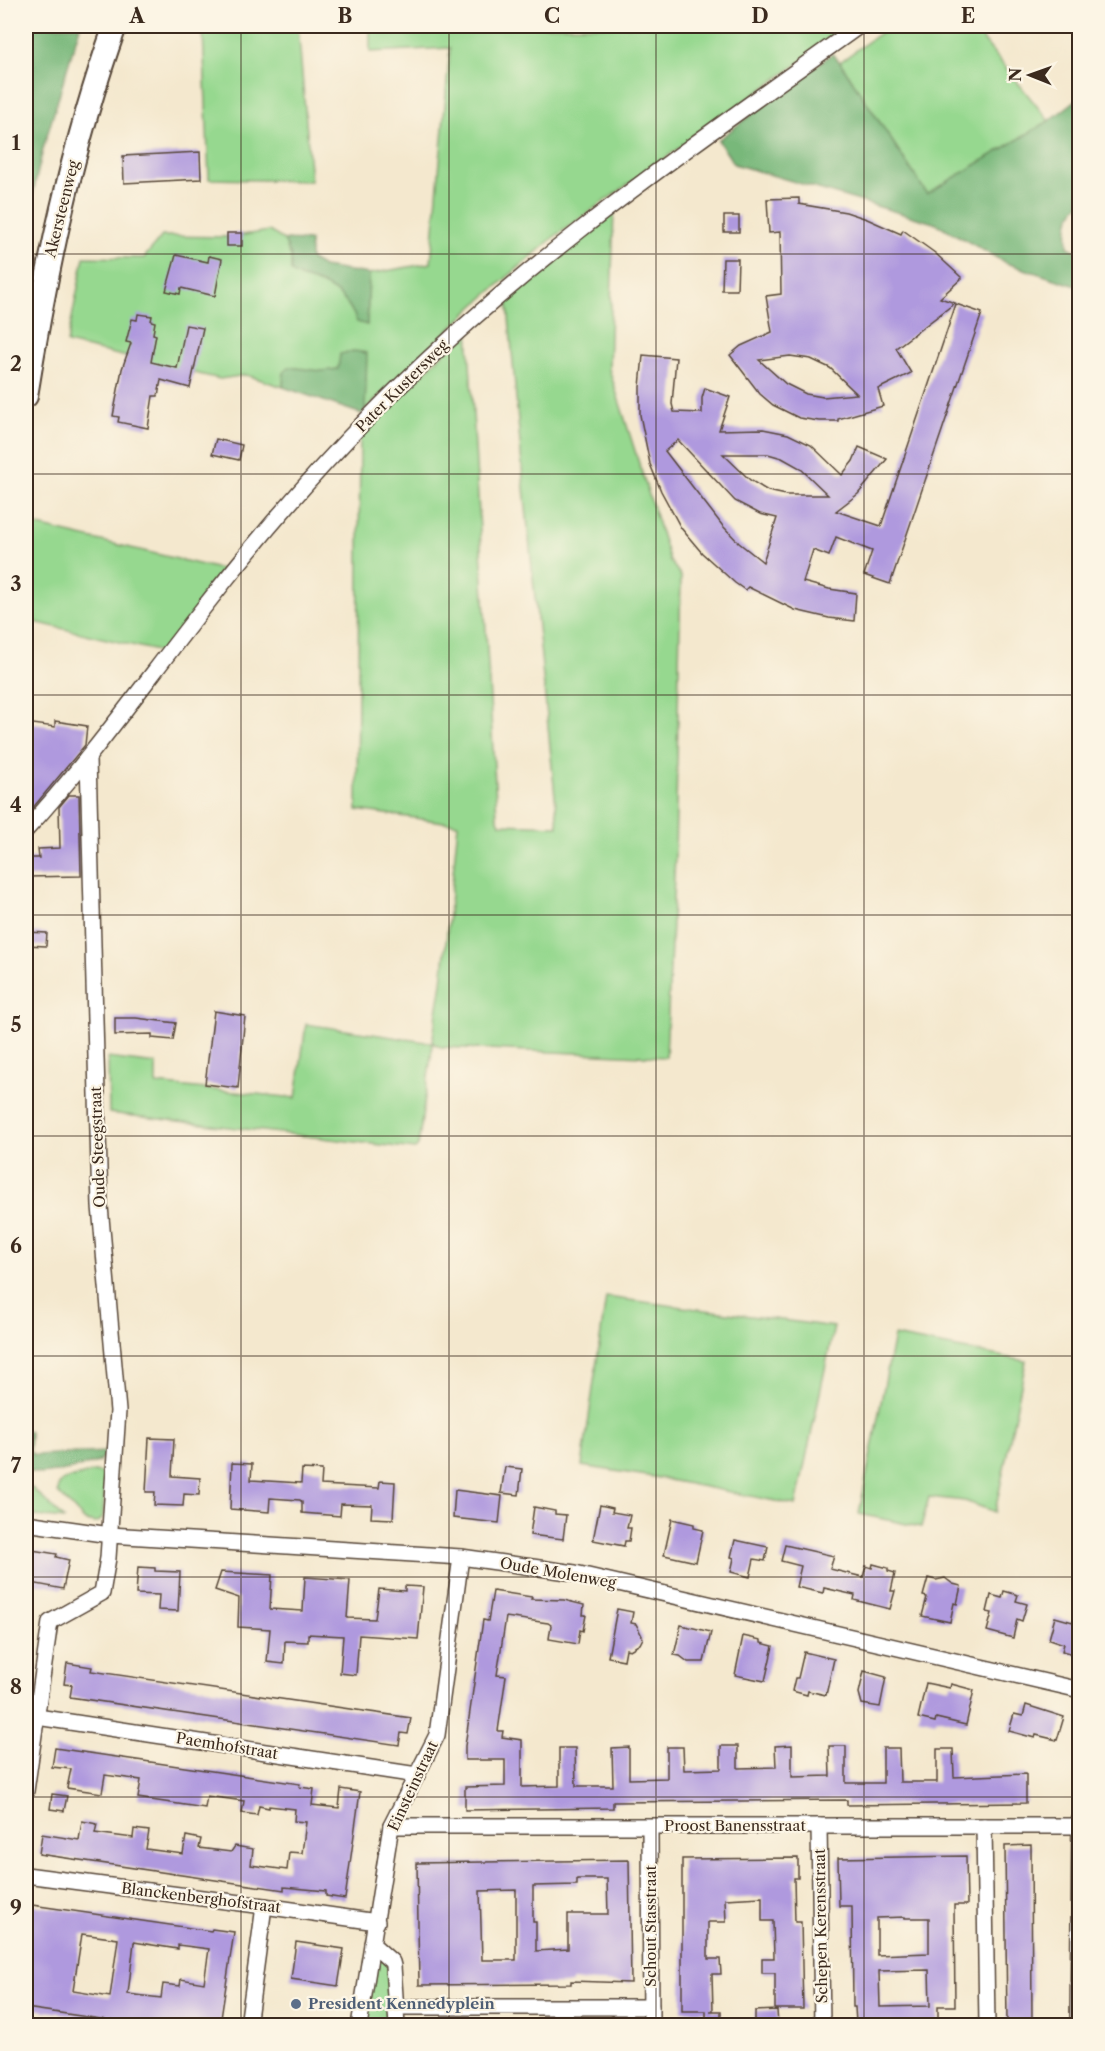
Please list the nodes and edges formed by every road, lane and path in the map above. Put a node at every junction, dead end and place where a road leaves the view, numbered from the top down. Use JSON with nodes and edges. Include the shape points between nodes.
{"nodes":[{"id":1,"x":115,"y":26,"type":"edge"},
{"id":2,"x":859,"y":26,"type":"edge"},
{"id":3,"x":26,"y":396,"type":"edge"},
{"id":4,"x":88,"y":759,"type":"junction"},
{"id":5,"x":26,"y":830,"type":"edge"},
{"id":6,"x":26,"y":1523,"type":"edge"},
{"id":7,"x":110,"y":1535,"type":"junction"},
{"id":8,"x":461,"y":1557,"type":"junction"},
{"id":9,"x":1080,"y":1690,"type":"edge"},
{"id":10,"x":37,"y":1717,"type":"junction"},
{"id":11,"x":417,"y":1775,"type":"junction"},
{"id":12,"x":26,"y":1791,"type":"edge"},
{"id":13,"x":1080,"y":1817,"type":"edge"},
{"id":14,"x":391,"y":1826,"type":"junction"},
{"id":15,"x":819,"y":1826,"type":"junction"},
{"id":16,"x":984,"y":1826,"type":"junction"},
{"id":17,"x":1079,"y":1826,"type":"edge"},
{"id":18,"x":650,"y":1827,"type":"junction"},
{"id":19,"x":26,"y":1875,"type":"edge"},
{"id":20,"x":264,"y":1906,"type":"junction"},
{"id":21,"x":377,"y":1922,"type":"junction"},
{"id":22,"x":372,"y":1944,"type":"junction"},
{"id":23,"x":397,"y":2007,"type":"junction"},
{"id":24,"x":651,"y":2007,"type":"junction"},
{"id":25,"x":248,"y":2025,"type":"edge"},
{"id":26,"x":358,"y":2025,"type":"edge"},
{"id":27,"x":397,"y":2025,"type":"edge"},
{"id":28,"x":651,"y":2025,"type":"edge"},
{"id":29,"x":822,"y":2025,"type":"edge"},
{"id":30,"x":987,"y":2025,"type":"edge"},
{"id":31,"x":1078,"y":2025,"type":"edge"}],
"edges":[{"from":1,"to":3,"type":"main road","name":"Akersteenweg","via":[[60,210]]},
{"from":2,"to":4,"type":"street","name":"Pater Kustersweg","via":[[572,234],[439,348],[284,509],[201,610]]},
{"from":4,"to":5,"type":"street","name":"Pater Kustersweg"},
{"from":4,"to":7,"type":"street","name":"Oude Steegstraat","via":[[100,1206],[118,1411]]},
{"from":6,"to":7,"type":"street","name":"Oude Molenweg"},
{"from":7,"to":8,"type":"street","name":"Oude Molenweg"},
{"from":7,"to":10,"type":"street","name":"Oude Steegstraat","via":[[102,1593],[50,1622]]},
{"from":8,"to":9,"type":"street","name":"Oude Molenweg","via":[[575,1573]]},
{"from":8,"to":11,"type":"street","name":"Einsteinstraat","via":[[437,1735]]},
{"from":10,"to":11,"type":"street","name":"Paemhofstraat"},
{"from":10,"to":12,"type":"street"},
{"from":11,"to":14,"type":"street","name":"Einsteinstraat"},
{"from":13,"to":17,"type":"street"},
{"from":14,"to":18,"type":"street","name":"Proost Banensstraat"},
{"from":14,"to":21,"type":"street","name":"Einsteinstraat"},
{"from":15,"to":16,"type":"street","name":"Proost Banensstraat"},
{"from":15,"to":18,"type":"street","name":"Proost Banensstraat"},
{"from":15,"to":29,"type":"street","name":"Schepen Kerensstraat"},
{"from":16,"to":17,"type":"street","name":"Proost Banensstraat"},
{"from":16,"to":30,"type":"street"},
{"from":17,"to":31,"type":"street"},
{"from":18,"to":24,"type":"street","name":"Schout Stasstraat"},
{"from":19,"to":20,"type":"street","name":"Blanckenberghofstraat"},
{"from":20,"to":21,"type":"street","name":"Blanckenberghofstraat"},
{"from":20,"to":25,"type":"street"},
{"from":21,"to":22,"type":"street","name":"Einsteinstraat"},
{"from":22,"to":23,"type":"street","via":[[392,1962]]},
{"from":22,"to":26,"type":"street","name":"Einsteinstraat"},
{"from":23,"to":24,"type":"street"},
{"from":23,"to":27,"type":"street"},
{"from":24,"to":28,"type":"street","name":"Schout Stasstraat"}]}
